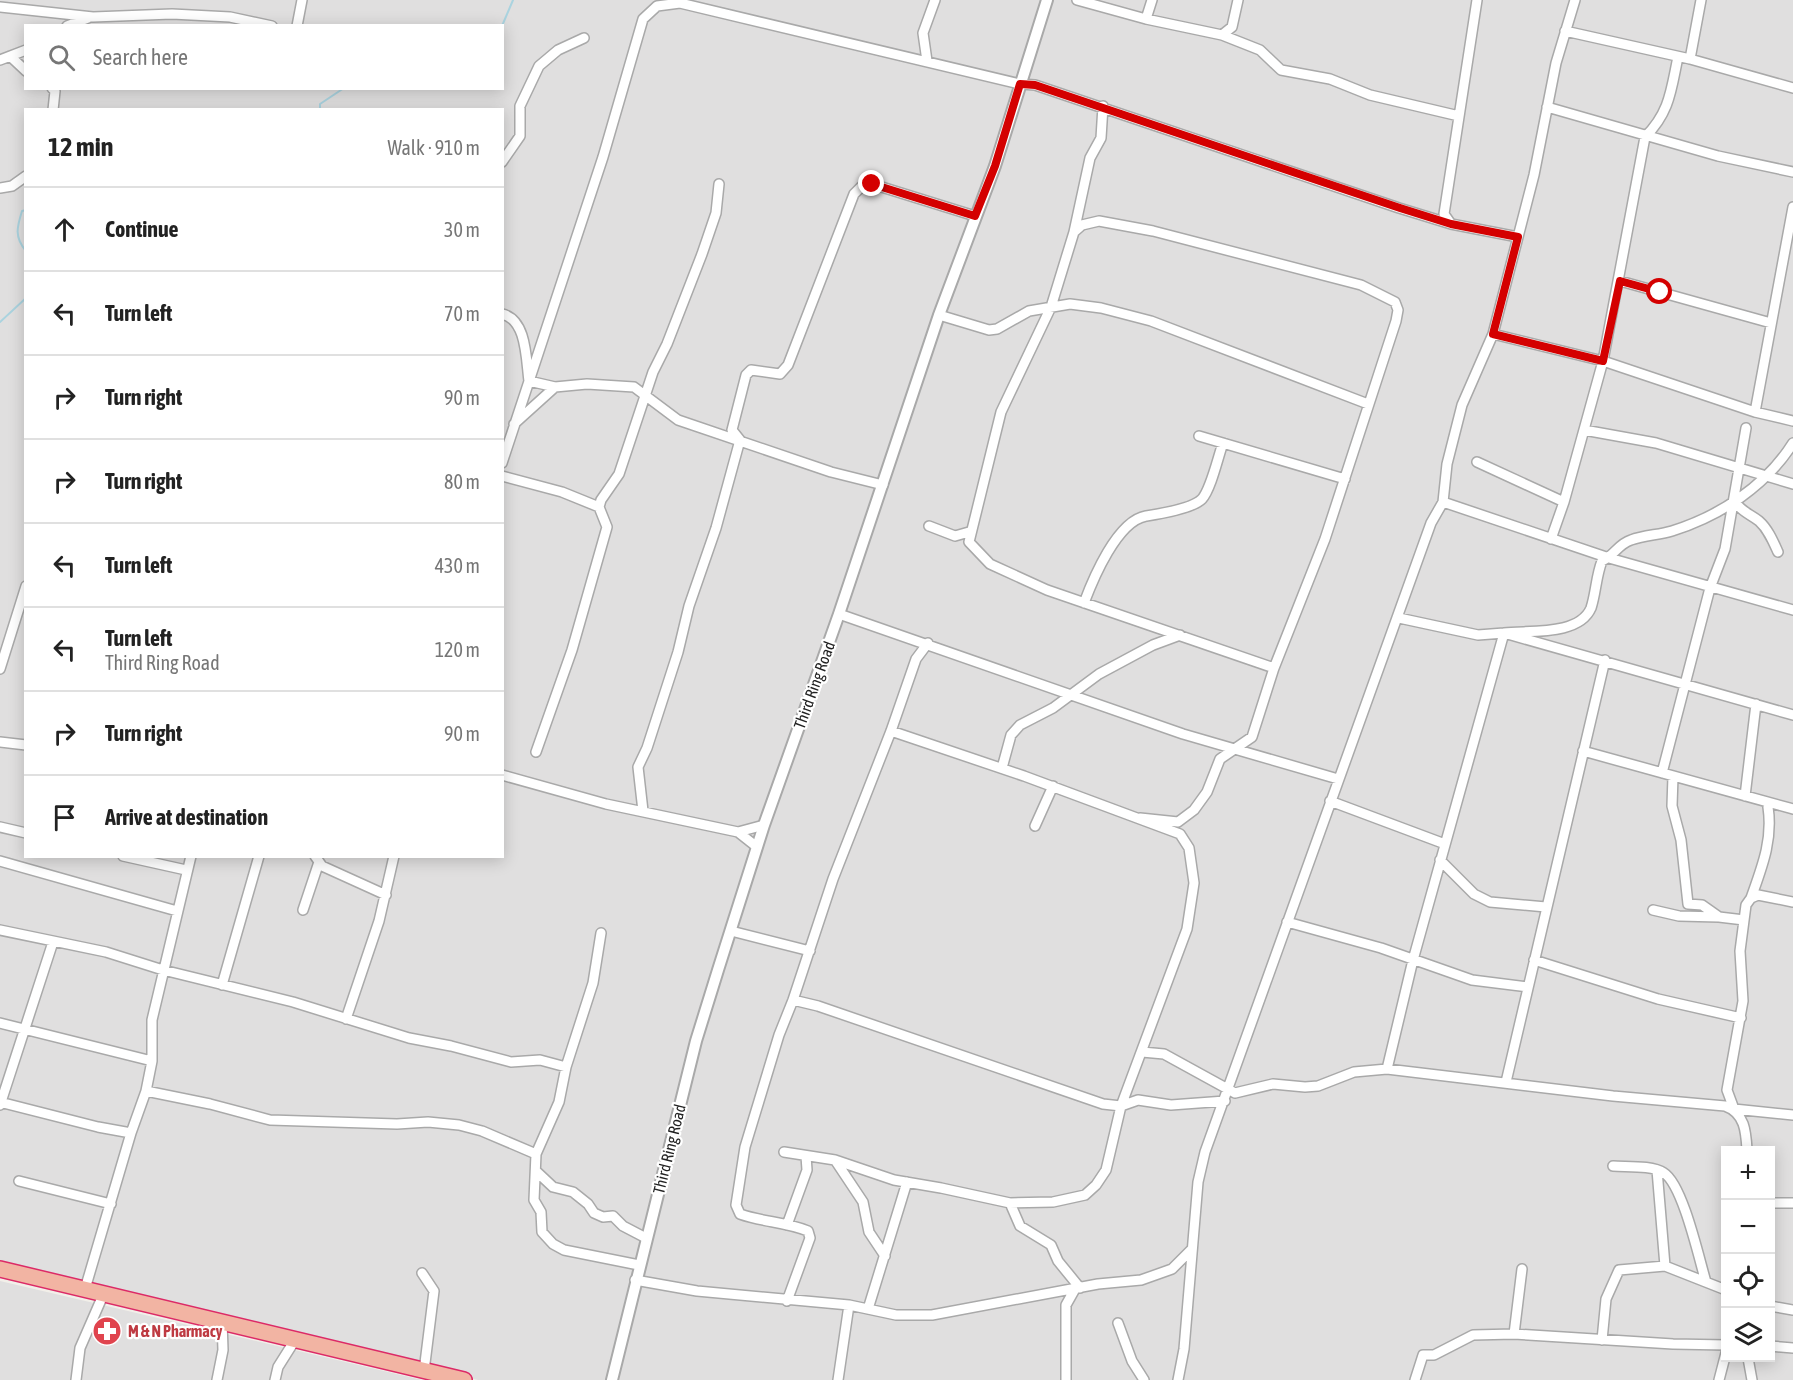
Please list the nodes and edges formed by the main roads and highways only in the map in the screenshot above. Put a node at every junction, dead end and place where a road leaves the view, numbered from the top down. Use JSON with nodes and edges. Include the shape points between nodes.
{"nodes":[{"id":1,"x":0,"y":1269,"type":"edge"},
{"id":2,"x":464,"y":1380,"type":"edge"}],
"edges":[{"from":1,"to":2,"type":"highway"}]}
